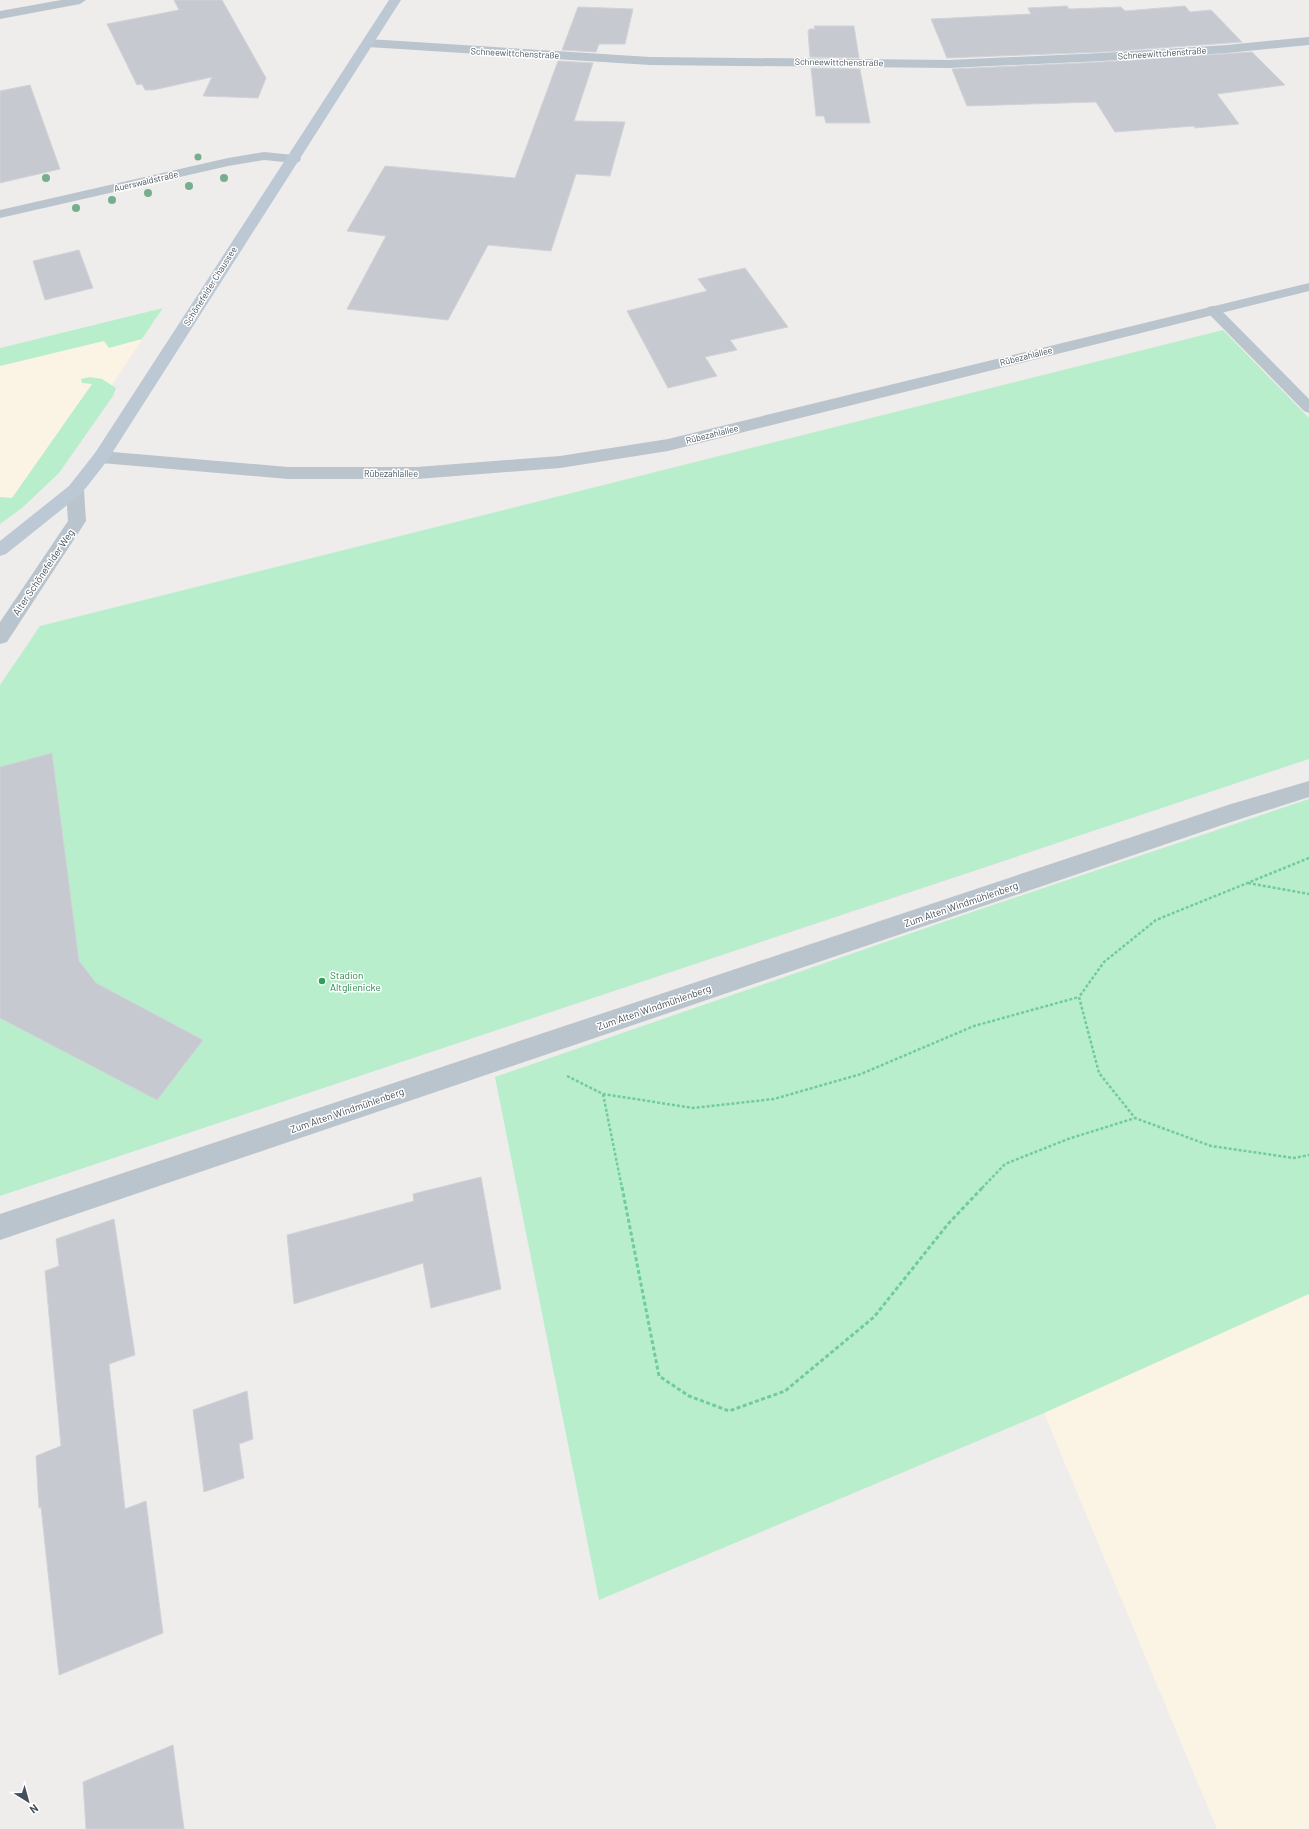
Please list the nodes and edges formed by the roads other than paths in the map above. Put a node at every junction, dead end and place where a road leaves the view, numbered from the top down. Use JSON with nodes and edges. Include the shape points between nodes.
{"nodes":[{"id":1,"x":80,"y":0,"type":"edge"},
{"id":2,"x":395,"y":0,"type":"edge"},
{"id":3,"x":0,"y":15,"type":"edge"},
{"id":4,"x":1309,"y":41,"type":"edge"},
{"id":5,"x":368,"y":44,"type":"junction"},
{"id":6,"x":294,"y":159,"type":"junction"},
{"id":7,"x":0,"y":214,"type":"edge"},
{"id":8,"x":1309,"y":287,"type":"edge"},
{"id":9,"x":1213,"y":310,"type":"junction"},
{"id":10,"x":1309,"y":408,"type":"edge"},
{"id":11,"x":101,"y":457,"type":"junction"},
{"id":12,"x":75,"y":490,"type":"junction"},
{"id":13,"x":0,"y":550,"type":"edge"},
{"id":14,"x":2,"y":630,"type":"edge"},
{"id":15,"x":1309,"y":789,"type":"edge"},
{"id":16,"x":0,"y":1228,"type":"edge"}],
"edges":[{"from":1,"to":3,"type":"street"},
{"from":2,"to":5,"type":"main road","name":"Schönefelder Chaussee"},
{"from":4,"to":5,"type":"street","name":"Schneewittchenstraße","via":[[1102,57],[949,64],[650,60]]},
{"from":5,"to":6,"type":"main road","name":"Schönefelder Chaussee"},
{"from":6,"to":7,"type":"street","name":"Auerswaldstraße","via":[[264,156],[228,162]]},
{"from":6,"to":11,"type":"main road","name":"Schönefelder Chaussee","via":[[241,236]]},
{"from":8,"to":9,"type":"street","name":"Rübezahlallee"},
{"from":9,"to":10,"type":"lane"},
{"from":9,"to":11,"type":"street","name":"Rübezahlallee","via":[[668,445],[560,462],[417,473],[296,473]]},
{"from":11,"to":12,"type":"main road","name":"Schönefelder Chaussee"},
{"from":12,"to":13,"type":"main road","name":"Schönefelder Chaussee"},
{"from":12,"to":14,"type":"street","name":"Alter Schönefelder Weg","via":[[77,522]]},
{"from":15,"to":16,"type":"street","name":"Zum Alten Windmühlenberg","via":[[518,1052]]}]}
